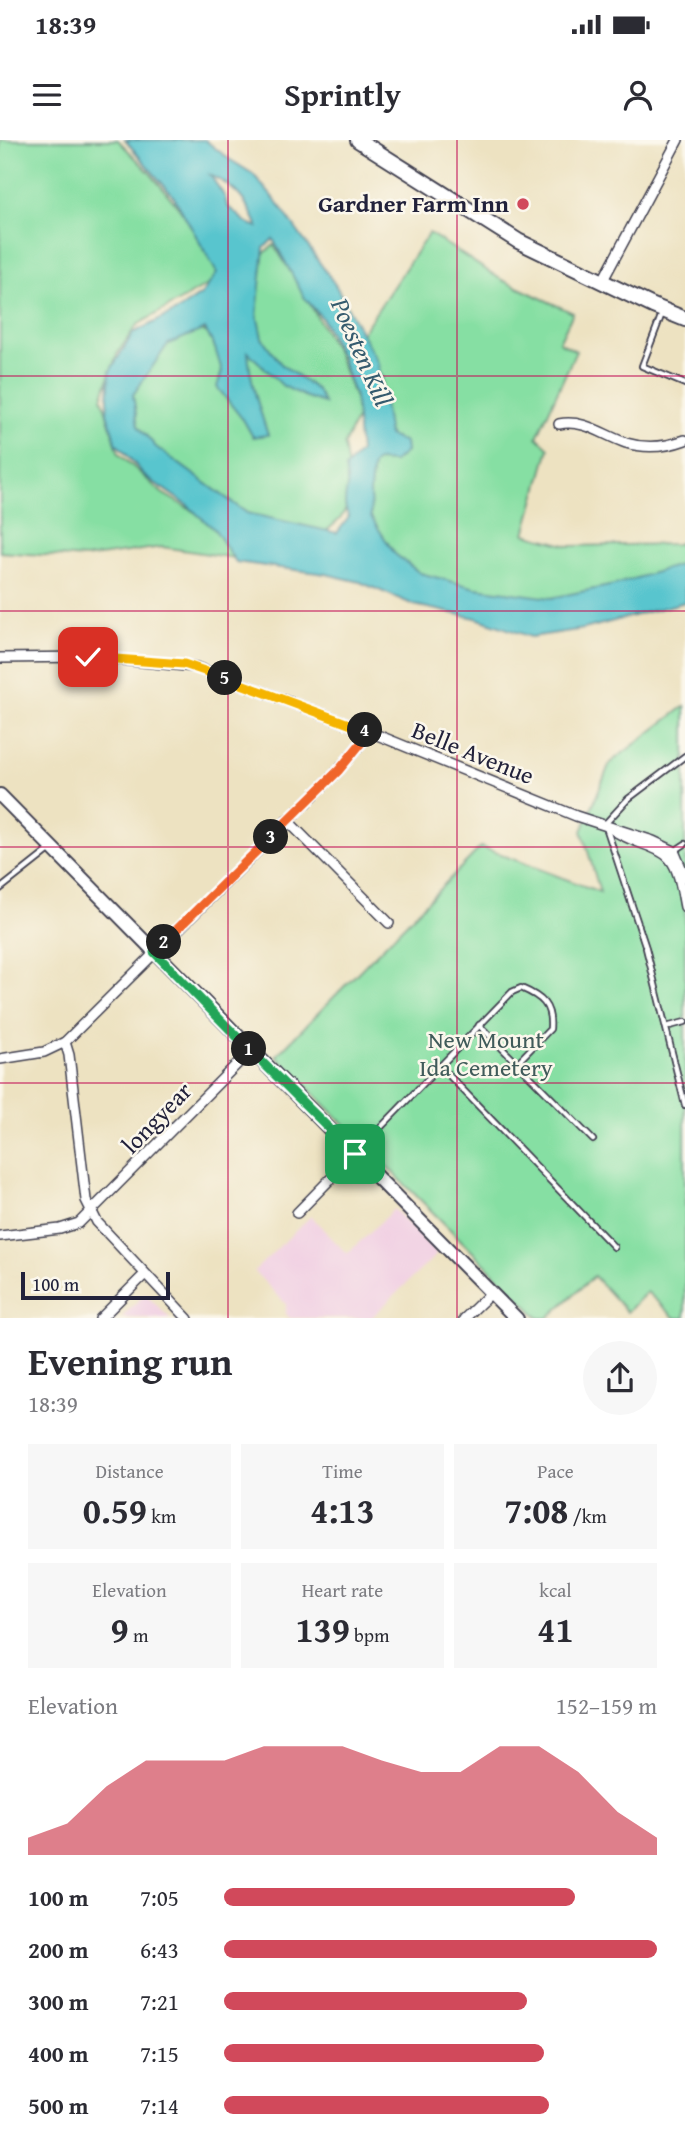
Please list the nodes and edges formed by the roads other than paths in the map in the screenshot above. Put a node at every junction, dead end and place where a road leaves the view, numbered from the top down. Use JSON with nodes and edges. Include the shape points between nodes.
{"nodes":[{"id":1,"x":358,"y":140,"type":"edge"},
{"id":2,"x":678,"y":140,"type":"edge"},
{"id":3,"x":602,"y":282,"type":"junction"},
{"id":4,"x":663,"y":311,"type":"junction"},
{"id":5,"x":685,"y":320,"type":"edge"},
{"id":6,"x":685,"y":384,"type":"edge"},
{"id":7,"x":559,"y":424,"type":"dead end"},
{"id":8,"x":685,"y":440,"type":"edge"},
{"id":9,"x":0,"y":658,"type":"edge"},
{"id":10,"x":370,"y":732,"type":"junction"},
{"id":11,"x":685,"y":756,"type":"edge"},
{"id":12,"x":0,"y":795,"type":"edge"},
{"id":13,"x":287,"y":820,"type":"junction"},
{"id":14,"x":605,"y":824,"type":"junction"},
{"id":15,"x":685,"y":844,"type":"edge"},
{"id":16,"x":52,"y":848,"type":"junction"},
{"id":17,"x":672,"y":855,"type":"junction"},
{"id":18,"x":685,"y":877,"type":"edge"},
{"id":19,"x":0,"y":889,"type":"edge"},
{"id":20,"x":685,"y":907,"type":"edge"},
{"id":21,"x":389,"y":923,"type":"dead end"},
{"id":22,"x":154,"y":952,"type":"junction"},
{"id":23,"x":685,"y":1022,"type":"edge"},
{"id":24,"x":479,"y":1025,"type":"junction"},
{"id":25,"x":666,"y":1027,"type":"junction"},
{"id":26,"x":65,"y":1042,"type":"junction"},
{"id":27,"x":251,"y":1050,"type":"junction"},
{"id":28,"x":0,"y":1059,"type":"edge"},
{"id":29,"x":517,"y":1063,"type":"junction"},
{"id":30,"x":440,"y":1066,"type":"junction"},
{"id":31,"x":685,"y":1105,"type":"edge"},
{"id":32,"x":593,"y":1140,"type":"dead end"},
{"id":33,"x":355,"y":1154,"type":"junction"},
{"id":34,"x":91,"y":1213,"type":"junction"},
{"id":35,"x":297,"y":1213,"type":"dead end"},
{"id":36,"x":0,"y":1236,"type":"edge"},
{"id":37,"x":614,"y":1247,"type":"dead end"},
{"id":38,"x":145,"y":1274,"type":"junction"},
{"id":39,"x":491,"y":1293,"type":"junction"},
{"id":40,"x":100,"y":1318,"type":"edge"},
{"id":41,"x":188,"y":1318,"type":"edge"},
{"id":42,"x":464,"y":1318,"type":"edge"},
{"id":43,"x":517,"y":1318,"type":"edge"}],
"edges":[{"from":1,"to":3,"type":"main road","via":[[491,226]]},
{"from":2,"to":3,"type":"street"},
{"from":3,"to":4,"type":"main road"},
{"from":4,"to":5,"type":"main road"},
{"from":4,"to":6,"type":"lane","via":[[642,366]]},
{"from":7,"to":8,"type":"street","via":[[579,423],[639,446]]},
{"from":9,"to":10,"type":"street","name":"Belle Avenue","via":[[88,657],[184,664]]},
{"from":10,"to":13,"type":"street","via":[[339,770]]},
{"from":10,"to":14,"type":"street","name":"Belle Avenue"},
{"from":11,"to":14,"type":"lane","via":[[628,799]]},
{"from":12,"to":16,"type":"street"},
{"from":13,"to":21,"type":"street"},
{"from":13,"to":22,"type":"street"},
{"from":14,"to":17,"type":"street","name":"Belle Avenue","via":[[622,836]]},
{"from":14,"to":25,"type":"lane","via":[[646,948]]},
{"from":15,"to":17,"type":"lane"},
{"from":16,"to":19,"type":"lane"},
{"from":16,"to":22,"type":"street"},
{"from":17,"to":18,"type":"street"},
{"from":17,"to":20,"type":"street"},
{"from":22,"to":26,"type":"street"},
{"from":22,"to":27,"type":"street"},
{"from":23,"to":25,"type":"lane"},
{"from":24,"to":29,"type":"lane"},
{"from":24,"to":29,"type":"lane","via":[[521,988],[545,1003],[550,1029]]},
{"from":24,"to":30,"type":"lane"},
{"from":25,"to":31,"type":"lane"},
{"from":26,"to":28,"type":"street","via":[[44,1052]]},
{"from":26,"to":34,"type":"street"},
{"from":27,"to":33,"type":"street"},
{"from":27,"to":34,"type":"street","name":"longyear"},
{"from":29,"to":32,"type":"lane"},
{"from":30,"to":33,"type":"lane"},
{"from":30,"to":37,"type":"lane"},
{"from":33,"to":35,"type":"street"},
{"from":33,"to":39,"type":"street"},
{"from":34,"to":36,"type":"street","name":"longyear","via":[[60,1229]]},
{"from":34,"to":38,"type":"street"},
{"from":38,"to":40,"type":"street"},
{"from":38,"to":41,"type":"street"},
{"from":39,"to":42,"type":"street"},
{"from":39,"to":43,"type":"street"}]}
